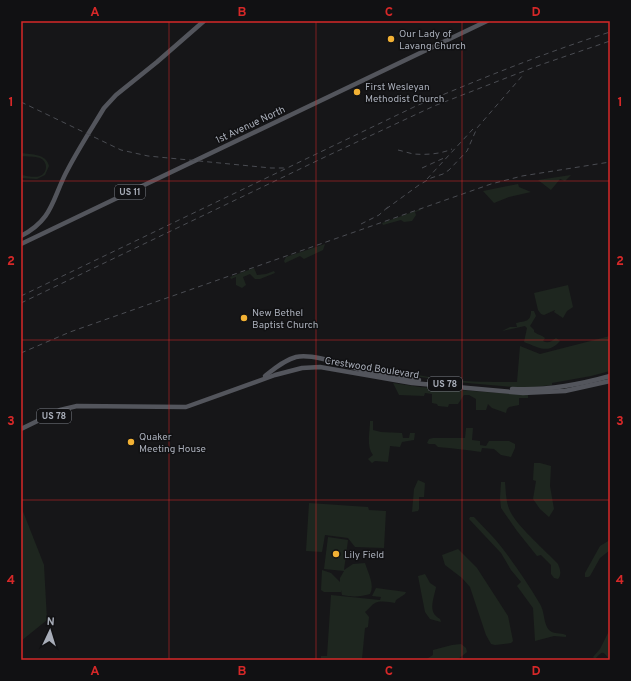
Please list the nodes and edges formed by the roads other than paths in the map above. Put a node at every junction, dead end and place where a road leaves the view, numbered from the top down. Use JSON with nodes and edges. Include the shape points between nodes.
{"nodes":[{"id":1,"x":204,"y":21,"type":"edge"},
{"id":2,"x":487,"y":21,"type":"edge"},
{"id":3,"x":21,"y":236,"type":"edge"},
{"id":4,"x":21,"y":244,"type":"edge"},
{"id":5,"x":610,"y":376,"type":"edge"},
{"id":6,"x":262,"y":379,"type":"junction"},
{"id":7,"x":610,"y":381,"type":"edge"},
{"id":8,"x":21,"y":430,"type":"edge"}],
"edges":[{"from":1,"to":3,"type":"main road","via":[[104,108],[67,171],[51,209],[33,229]]},
{"from":2,"to":4,"type":"main road","name":"1st Avenue North","number":"US 11"},
{"from":5,"to":6,"type":"main road","name":"Crestwood Boulevard","number":"US 78","via":[[554,388],[513,390],[391,376],[310,357],[297,357],[283,362]]},
{"from":6,"to":7,"type":"main road","name":"Crestwood Boulevard","number":"US 78","via":[[298,368],[316,367],[412,383],[524,393],[569,390]]},
{"from":6,"to":8,"type":"main road","number":"US 78","via":[[186,407],[81,405],[63,409]]}]}
